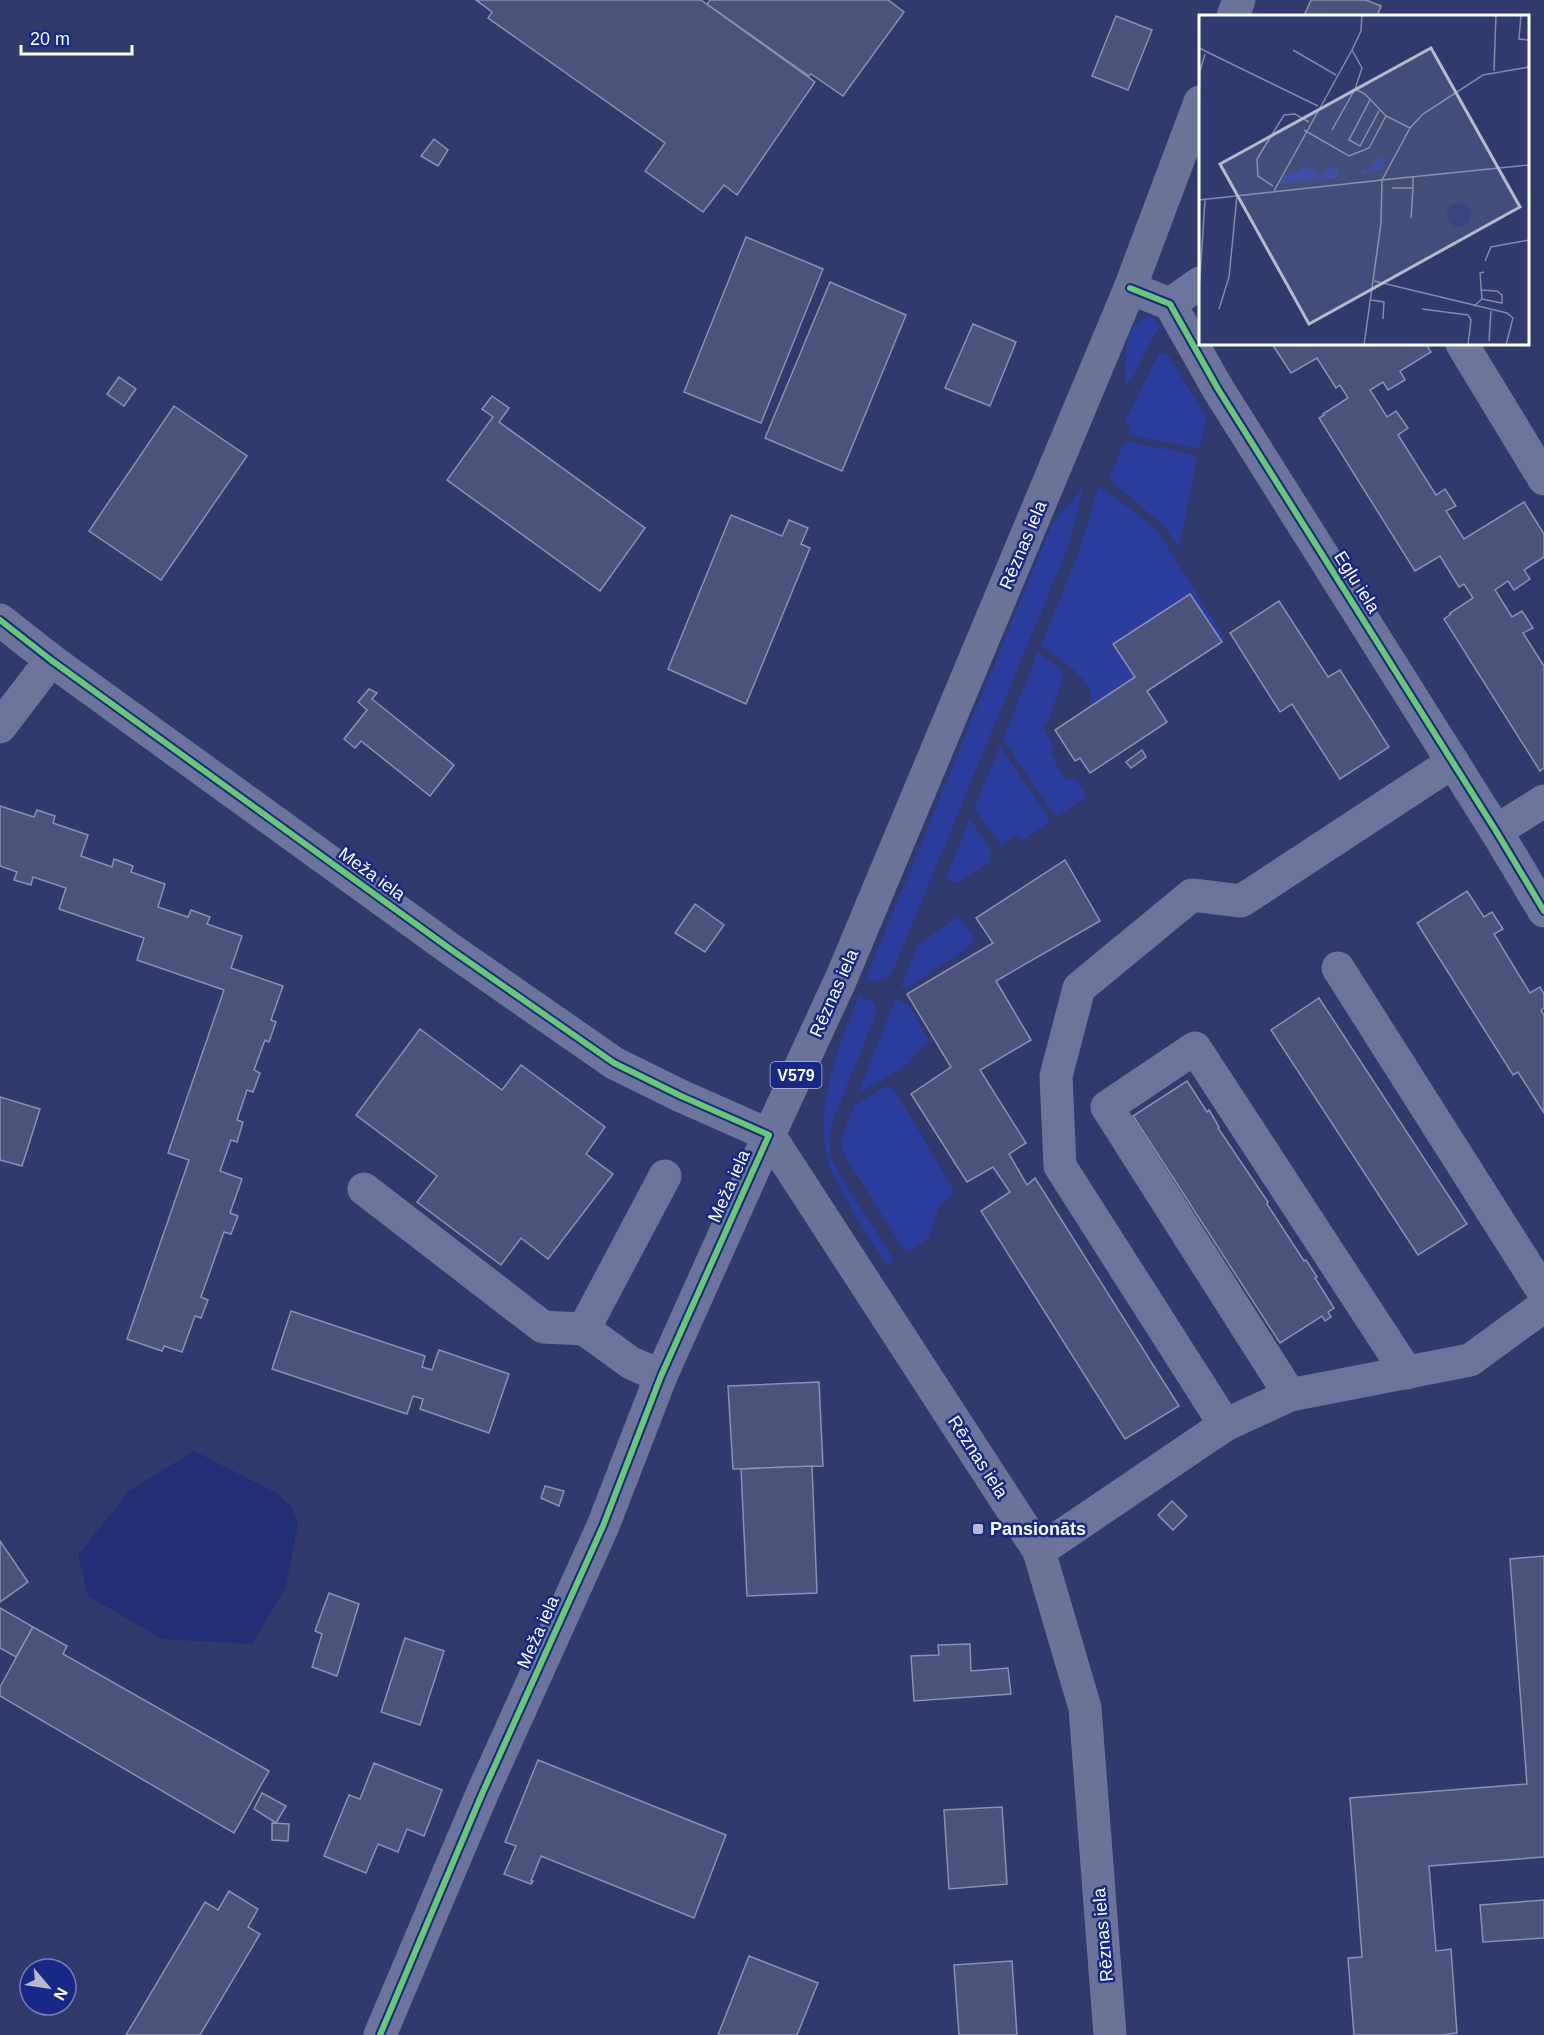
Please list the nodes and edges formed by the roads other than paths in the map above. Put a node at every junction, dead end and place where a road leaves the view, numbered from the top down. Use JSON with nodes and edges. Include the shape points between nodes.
{"nodes":[{"id":1,"x":1239,"y":0,"type":"edge"},
{"id":2,"x":1233,"y":15,"type":"edge"},
{"id":3,"x":1199,"y":105,"type":"edge"},
{"id":4,"x":1199,"y":284,"type":"edge"},
{"id":5,"x":1130,"y":288,"type":"junction"},
{"id":6,"x":1170,"y":304,"type":"junction"},
{"id":7,"x":1462,"y":345,"type":"edge"},
{"id":8,"x":1544,"y":479,"type":"edge"},
{"id":9,"x":0,"y":620,"type":"edge"},
{"id":10,"x":51,"y":660,"type":"junction"},
{"id":11,"x":0,"y":728,"type":"edge"},
{"id":12,"x":1453,"y":762,"type":"junction"},
{"id":13,"x":1544,"y":801,"type":"edge"},
{"id":14,"x":1496,"y":831,"type":"junction"},
{"id":15,"x":1544,"y":911,"type":"edge"},
{"id":16,"x":1338,"y":968,"type":"dead end"},
{"id":17,"x":769,"y":1134,"type":"junction"},
{"id":18,"x":666,"y":1176,"type":"dead end"},
{"id":19,"x":364,"y":1189,"type":"dead end"},
{"id":20,"x":1544,"y":1293,"type":"edge"},
{"id":21,"x":1544,"y":1306,"type":"edge"},
{"id":22,"x":584,"y":1329,"type":"junction"},
{"id":23,"x":1407,"y":1373,"type":"junction"},
{"id":24,"x":661,"y":1376,"type":"junction"},
{"id":25,"x":1290,"y":1395,"type":"junction"},
{"id":26,"x":1225,"y":1425,"type":"junction"},
{"id":27,"x":1039,"y":1551,"type":"junction"},
{"id":28,"x":380,"y":2035,"type":"edge"},
{"id":29,"x":1110,"y":2035,"type":"edge"}],
"edges":[{"from":1,"to":2,"type":"main road"},
{"from":3,"to":5,"type":"main road","name":"Rēznas iela","number":"V579"},
{"from":4,"to":6,"type":"street"},
{"from":5,"to":6,"type":"street"},
{"from":5,"to":17,"type":"main road","name":"Rēznas iela","number":"V579","via":[[841,979]]},
{"from":6,"to":12,"type":"street","name":"Egļu iela","via":[[1218,389]]},
{"from":7,"to":8,"type":"street"},
{"from":9,"to":10,"type":"street","name":"Meža iela"},
{"from":10,"to":11,"type":"street"},
{"from":10,"to":17,"type":"street","name":"Meža iela","via":[[614,1063]]},
{"from":12,"to":14,"type":"street","name":"Egļu iela"},
{"from":12,"to":26,"type":"street","via":[[1241,901],[1192,895],[1079,988],[1056,1076],[1060,1166]]},
{"from":13,"to":14,"type":"street"},
{"from":14,"to":15,"type":"street","name":"Egļu iela"},
{"from":16,"to":20,"type":"street"},
{"from":17,"to":24,"type":"street","name":"Meža iela"},
{"from":17,"to":27,"type":"main road","name":"Rēznas iela"},
{"from":18,"to":22,"type":"street"},
{"from":19,"to":22,"type":"street","via":[[543,1327]]},
{"from":21,"to":23,"type":"street","via":[[1470,1360]]},
{"from":22,"to":24,"type":"street","via":[[631,1363]]},
{"from":23,"to":25,"type":"street"},
{"from":23,"to":25,"type":"street","via":[[1195,1048],[1107,1107]]},
{"from":24,"to":28,"type":"street","name":"Meža iela","via":[[603,1526],[482,1794]]},
{"from":25,"to":26,"type":"street"},
{"from":26,"to":27,"type":"street"},
{"from":27,"to":29,"type":"main road","name":"Rēznas iela","via":[[1085,1708]]}]}
